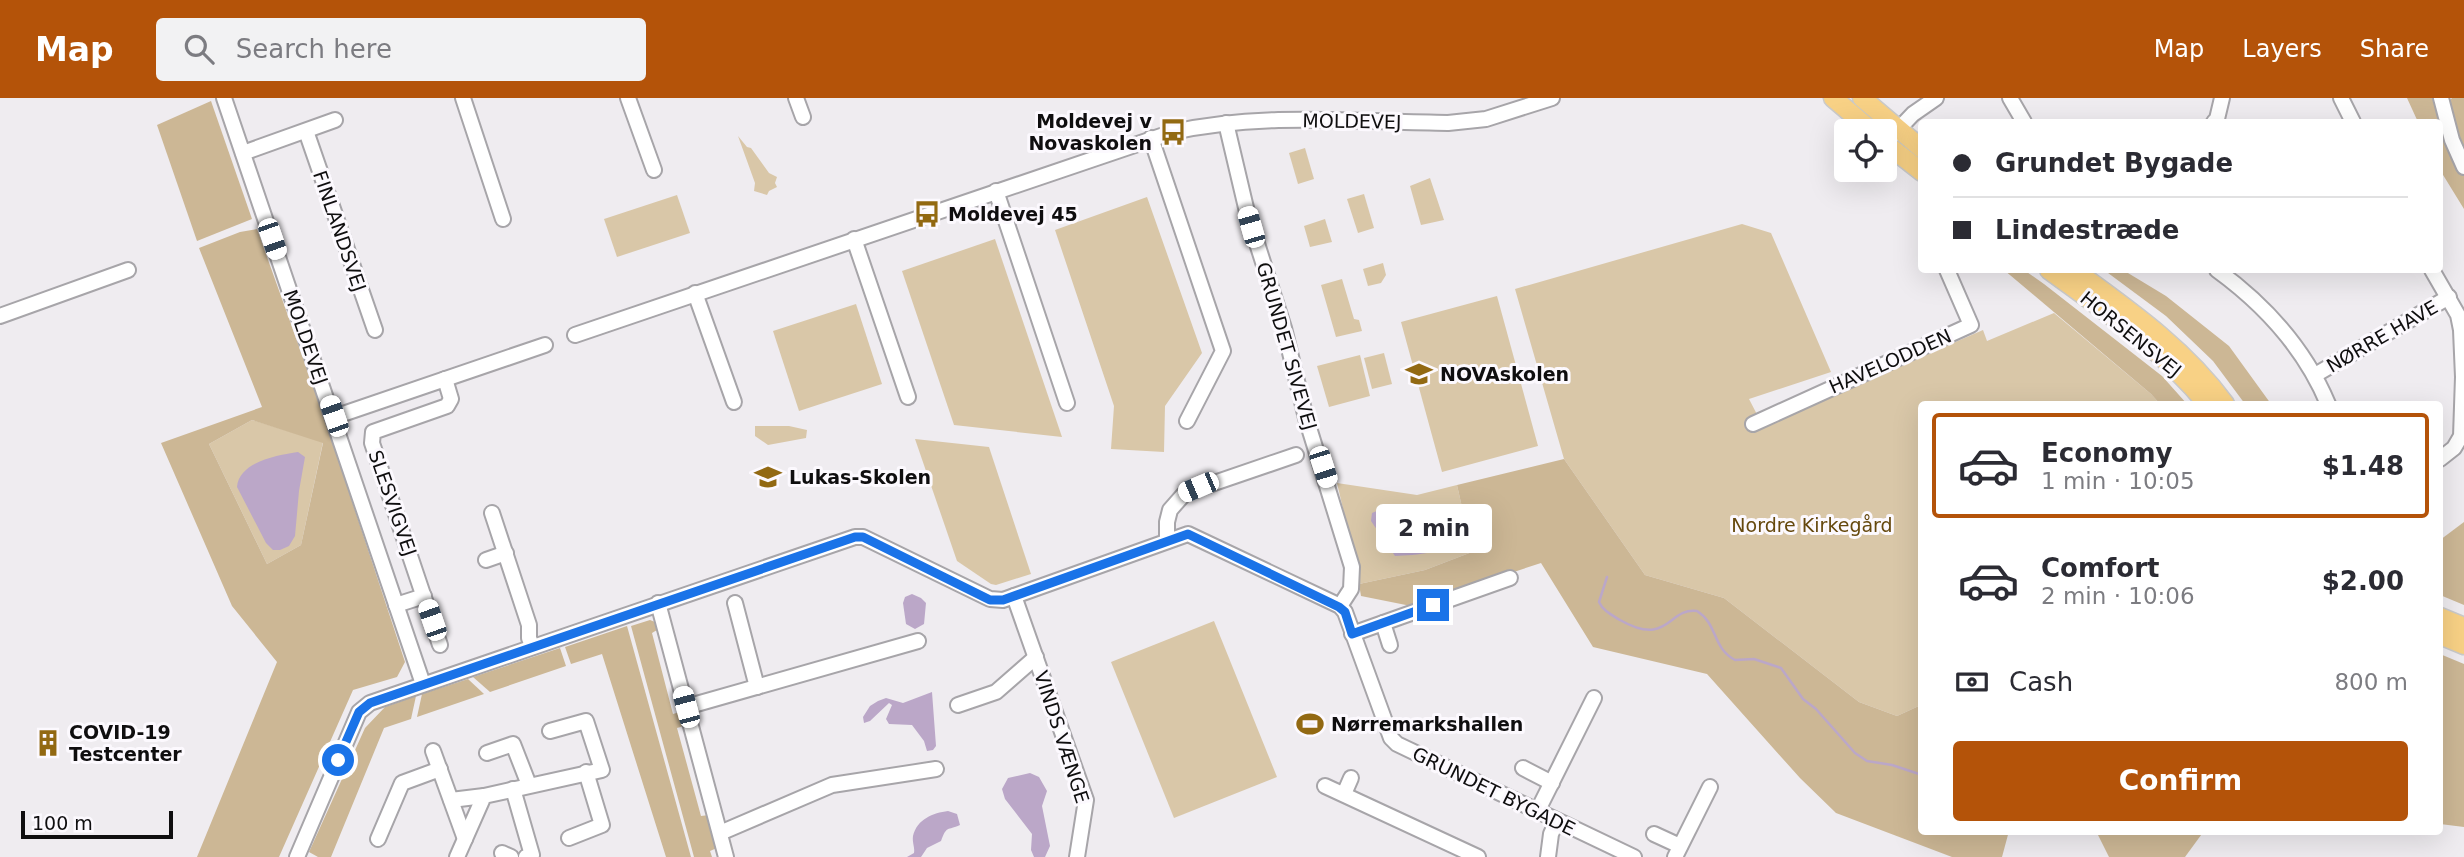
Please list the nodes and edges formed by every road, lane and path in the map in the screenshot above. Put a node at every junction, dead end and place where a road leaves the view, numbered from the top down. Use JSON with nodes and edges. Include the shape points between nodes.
{"nodes":[{"id":1,"x":224,"y":98,"type":"edge"},
{"id":2,"x":463,"y":98,"type":"edge"},
{"id":3,"x":628,"y":98,"type":"edge"},
{"id":4,"x":796,"y":98,"type":"edge"},
{"id":5,"x":1552,"y":98,"type":"edge"},
{"id":6,"x":1833,"y":98,"type":"edge"},
{"id":7,"x":1862,"y":98,"type":"edge"},
{"id":8,"x":1936,"y":98,"type":"edge"},
{"id":9,"x":2010,"y":98,"type":"edge"},
{"id":10,"x":2222,"y":98,"type":"edge"},
{"id":11,"x":2342,"y":98,"type":"edge"},
{"id":12,"x":2441,"y":98,"type":"edge"},
{"id":13,"x":803,"y":117,"type":"dead end"},
{"id":14,"x":1857,"y":119,"type":"edge"},
{"id":15,"x":1876,"y":119,"type":"edge"},
{"id":16,"x":2022,"y":119,"type":"edge"},
{"id":17,"x":2215,"y":119,"type":"edge"},
{"id":18,"x":2352,"y":119,"type":"edge"},
{"id":19,"x":335,"y":120,"type":"dead end"},
{"id":20,"x":1226,"y":123,"type":"junction"},
{"id":21,"x":306,"y":131,"type":"junction"},
{"id":22,"x":1897,"y":131,"type":"edge"},
{"id":23,"x":1151,"y":138,"type":"junction"},
{"id":24,"x":1897,"y":141,"type":"edge"},
{"id":25,"x":1897,"y":147,"type":"edge"},
{"id":26,"x":1918,"y":148,"type":"edge"},
{"id":27,"x":243,"y":153,"type":"junction"},
{"id":28,"x":2464,"y":167,"type":"edge"},
{"id":29,"x":1918,"y":168,"type":"edge"},
{"id":30,"x":654,"y":170,"type":"dead end"},
{"id":31,"x":996,"y":191,"type":"junction"},
{"id":32,"x":503,"y":219,"type":"dead end"},
{"id":33,"x":854,"y":239,"type":"junction"},
{"id":34,"x":128,"y":270,"type":"dead end"},
{"id":35,"x":1948,"y":273,"type":"edge"},
{"id":36,"x":2053,"y":273,"type":"edge"},
{"id":37,"x":2078,"y":273,"type":"edge"},
{"id":38,"x":2222,"y":273,"type":"edge"},
{"id":39,"x":2239,"y":273,"type":"edge"},
{"id":40,"x":2434,"y":273,"type":"edge"},
{"id":41,"x":2231,"y":279,"type":"junction"},
{"id":42,"x":695,"y":292,"type":"junction"},
{"id":43,"x":2449,"y":296,"type":"junction"},
{"id":44,"x":0,"y":316,"type":"edge"},
{"id":45,"x":374,"y":330,"type":"dead end"},
{"id":46,"x":575,"y":335,"type":"dead end"},
{"id":47,"x":545,"y":345,"type":"dead end"},
{"id":48,"x":2315,"y":375,"type":"junction"},
{"id":49,"x":445,"y":379,"type":"junction"},
{"id":50,"x":908,"y":397,"type":"dead end"},
{"id":51,"x":2205,"y":401,"type":"edge"},
{"id":52,"x":2223,"y":401,"type":"edge"},
{"id":53,"x":2327,"y":401,"type":"edge"},
{"id":54,"x":734,"y":402,"type":"dead end"},
{"id":55,"x":1067,"y":403,"type":"dead end"},
{"id":56,"x":334,"y":416,"type":"junction"},
{"id":57,"x":1187,"y":421,"type":"dead end"},
{"id":58,"x":1753,"y":424,"type":"dead end"},
{"id":59,"x":1296,"y":455,"type":"dead end"},
{"id":60,"x":2443,"y":457,"type":"edge"},
{"id":61,"x":492,"y":513,"type":"dead end"},
{"id":62,"x":1167,"y":541,"type":"junction"},
{"id":63,"x":506,"y":554,"type":"junction"},
{"id":64,"x":486,"y":560,"type":"dead end"},
{"id":65,"x":1510,"y":578,"type":"dead end"},
{"id":66,"x":424,"y":596,"type":"junction"},
{"id":67,"x":1014,"y":596,"type":"junction"},
{"id":68,"x":658,"y":603,"type":"junction"},
{"id":69,"x":735,"y":603,"type":"dead end"},
{"id":70,"x":396,"y":605,"type":"junction"},
{"id":71,"x":1339,"y":607,"type":"junction"},
{"id":72,"x":2443,"y":618,"type":"edge"},
{"id":73,"x":1383,"y":623,"type":"junction"},
{"id":74,"x":2464,"y":627,"type":"edge"},
{"id":75,"x":1352,"y":634,"type":"junction"},
{"id":76,"x":2443,"y":636,"type":"edge"},
{"id":77,"x":918,"y":641,"type":"dead end"},
{"id":78,"x":440,"y":645,"type":"dead end"},
{"id":79,"x":1390,"y":645,"type":"dead end"},
{"id":80,"x":2464,"y":645,"type":"edge"},
{"id":81,"x":532,"y":646,"type":"junction"},
{"id":82,"x":1036,"y":657,"type":"junction"},
{"id":83,"x":423,"y":684,"type":"junction"},
{"id":84,"x":757,"y":687,"type":"junction"},
{"id":85,"x":1594,"y":698,"type":"dead end"},
{"id":86,"x":958,"y":705,"type":"dead end"},
{"id":87,"x":686,"y":707,"type":"junction"},
{"id":88,"x":550,"y":731,"type":"dead end"},
{"id":89,"x":433,"y":751,"type":"dead end"},
{"id":90,"x":487,"y":752,"type":"dead end"},
{"id":91,"x":1523,"y":768,"type":"dead end"},
{"id":92,"x":440,"y":769,"type":"junction"},
{"id":93,"x":936,"y":769,"type":"dead end"},
{"id":94,"x":586,"y":772,"type":"junction"},
{"id":95,"x":1351,"y":778,"type":"dead end"},
{"id":96,"x":1552,"y":783,"type":"junction"},
{"id":97,"x":529,"y":785,"type":"junction"},
{"id":98,"x":1325,"y":786,"type":"dead end"},
{"id":99,"x":1710,"y":787,"type":"dead end"},
{"id":100,"x":513,"y":789,"type":"junction"},
{"id":101,"x":1344,"y":794,"type":"junction"},
{"id":102,"x":484,"y":796,"type":"junction"},
{"id":103,"x":451,"y":800,"type":"junction"},
{"id":104,"x":1537,"y":812,"type":"junction"},
{"id":105,"x":1557,"y":821,"type":"junction"},
{"id":106,"x":720,"y":833,"type":"junction"},
{"id":107,"x":1654,"y":834,"type":"dead end"},
{"id":108,"x":569,"y":838,"type":"dead end"},
{"id":109,"x":378,"y":839,"type":"dead end"},
{"id":110,"x":465,"y":839,"type":"junction"},
{"id":111,"x":1678,"y":852,"type":"edge"},
{"id":112,"x":299,"y":856,"type":"edge"},
{"id":113,"x":457,"y":857,"type":"edge"},
{"id":114,"x":526,"y":857,"type":"edge"},
{"id":115,"x":726,"y":857,"type":"edge"},
{"id":116,"x":1077,"y":857,"type":"edge"},
{"id":117,"x":1478,"y":857,"type":"edge"},
{"id":118,"x":1548,"y":857,"type":"edge"},
{"id":119,"x":1634,"y":857,"type":"edge"}],
"edges":[{"from":1,"to":27,"type":"street","name":"MOLDEVEJ"},
{"from":2,"to":32,"type":"street"},
{"from":3,"to":30,"type":"street"},
{"from":4,"to":13,"type":"street"},
{"from":5,"to":20,"type":"street","name":"MOLDEVEJ","via":[[1486,119],[1457,122]]},
{"from":6,"to":14,"type":"main road"},
{"from":7,"to":15,"type":"main road"},
{"from":8,"to":22,"type":"street"},
{"from":9,"to":16,"type":"street"},
{"from":10,"to":17,"type":"street"},
{"from":11,"to":18,"type":"street"},
{"from":12,"to":28,"type":"street"},
{"from":19,"to":21,"type":"street"},
{"from":20,"to":23,"type":"street","name":"MOLDEVEJ"},
{"from":20,"to":71,"type":"street","name":"GRUNDET SIVEVEJ","via":[[1247,212],[1352,567],[1351,589]]},
{"from":21,"to":27,"type":"street"},
{"from":21,"to":45,"type":"street","name":"FINLANDSVEJ"},
{"from":23,"to":31,"type":"street","name":"MOLDEVEJ"},
{"from":23,"to":57,"type":"street","via":[[1223,351]]},
{"from":24,"to":26,"type":"main road"},
{"from":25,"to":29,"type":"main road"},
{"from":27,"to":56,"type":"street","name":"MOLDEVEJ"},
{"from":31,"to":33,"type":"street","name":"MOLDEVEJ"},
{"from":31,"to":55,"type":"street"},
{"from":33,"to":42,"type":"street","name":"MOLDEVEJ"},
{"from":33,"to":50,"type":"street"},
{"from":34,"to":44,"type":"street"},
{"from":35,"to":58,"type":"street","name":"HAVELODDEN","via":[[1971,325]]},
{"from":36,"to":51,"type":"main road","name":"HORSENSVEJ","via":[[2160,354]]},
{"from":37,"to":52,"type":"main road","name":"HORSENSVEJ","via":[[2171,344]]},
{"from":38,"to":41,"type":"street"},
{"from":39,"to":41,"type":"street"},
{"from":40,"to":43,"type":"street"},
{"from":41,"to":48,"type":"street","via":[[2275,320]]},
{"from":42,"to":46,"type":"street","name":"MOLDEVEJ"},
{"from":42,"to":54,"type":"street"},
{"from":43,"to":48,"type":"street","name":"NØRRE HAVE"},
{"from":43,"to":60,"type":"street","via":[[2462,330],[2461,436]]},
{"from":47,"to":49,"type":"street"},
{"from":48,"to":53,"type":"street"},
{"from":49,"to":56,"type":"street"},
{"from":49,"to":66,"type":"street","name":"SLESVIGVEJ","via":[[451,399],[447,406],[373,432],[372,443]]},
{"from":56,"to":70,"type":"street","name":"MOLDEVEJ"},
{"from":59,"to":62,"type":"street","via":[[1185,493],[1170,510]]},
{"from":61,"to":63,"type":"street"},
{"from":62,"to":67,"type":"street"},
{"from":62,"to":71,"type":"street","via":[[1188,534]]},
{"from":63,"to":64,"type":"street"},
{"from":63,"to":81,"type":"street"},
{"from":65,"to":73,"type":"street"},
{"from":66,"to":70,"type":"street"},
{"from":66,"to":78,"type":"street","name":"SLESVIGVEJ"},
{"from":67,"to":68,"type":"street","via":[[990,600],[855,537]]},
{"from":67,"to":82,"type":"street","name":"VINDS VÆNGE"},
{"from":68,"to":81,"type":"street"},
{"from":68,"to":87,"type":"street"},
{"from":69,"to":84,"type":"street"},
{"from":70,"to":83,"type":"street","name":"MOLDEVEJ"},
{"from":71,"to":75,"type":"street","name":"GRUNDET BYGADE"},
{"from":72,"to":74,"type":"main road"},
{"from":73,"to":75,"type":"street"},
{"from":73,"to":79,"type":"street"},
{"from":75,"to":104,"type":"street","name":"GRUNDET BYGADE","via":[[1397,744]]},
{"from":76,"to":80,"type":"main road"},
{"from":77,"to":84,"type":"street"},
{"from":81,"to":83,"type":"street"},
{"from":82,"to":86,"type":"street","name":"VINDS VÆNGE","via":[[996,692]]},
{"from":82,"to":116,"type":"street","name":"VINDS VÆNGE","via":[[1086,800]]},
{"from":83,"to":112,"type":"street","via":[[370,703],[359,712]]},
{"from":84,"to":87,"type":"street"},
{"from":85,"to":96,"type":"street"},
{"from":87,"to":106,"type":"street"},
{"from":88,"to":94,"type":"street","via":[[586,721],[602,770]]},
{"from":89,"to":92,"type":"street"},
{"from":90,"to":97,"type":"street","via":[[513,744]]},
{"from":91,"to":96,"type":"street"},
{"from":92,"to":103,"type":"street"},
{"from":92,"to":109,"type":"street","via":[[402,783]]},
{"from":93,"to":106,"type":"street","via":[[832,785]]},
{"from":94,"to":97,"type":"street"},
{"from":94,"to":108,"type":"street","via":[[602,825]]},
{"from":95,"to":101,"type":"street"},
{"from":96,"to":104,"type":"street"},
{"from":97,"to":100,"type":"street"},
{"from":98,"to":101,"type":"street"},
{"from":99,"to":111,"type":"street"},
{"from":100,"to":102,"type":"street"},
{"from":100,"to":114,"type":"street","via":[[532,855]]},
{"from":101,"to":117,"type":"street"},
{"from":102,"to":103,"type":"street"},
{"from":102,"to":110,"type":"street"},
{"from":103,"to":110,"type":"street"},
{"from":104,"to":105,"type":"street","name":"GRUNDET BYGADE"},
{"from":105,"to":118,"type":"street"},
{"from":105,"to":119,"type":"street","name":"GRUNDET BYGADE"},
{"from":106,"to":115,"type":"street"},
{"from":107,"to":111,"type":"street"},
{"from":110,"to":113,"type":"street"}]}
